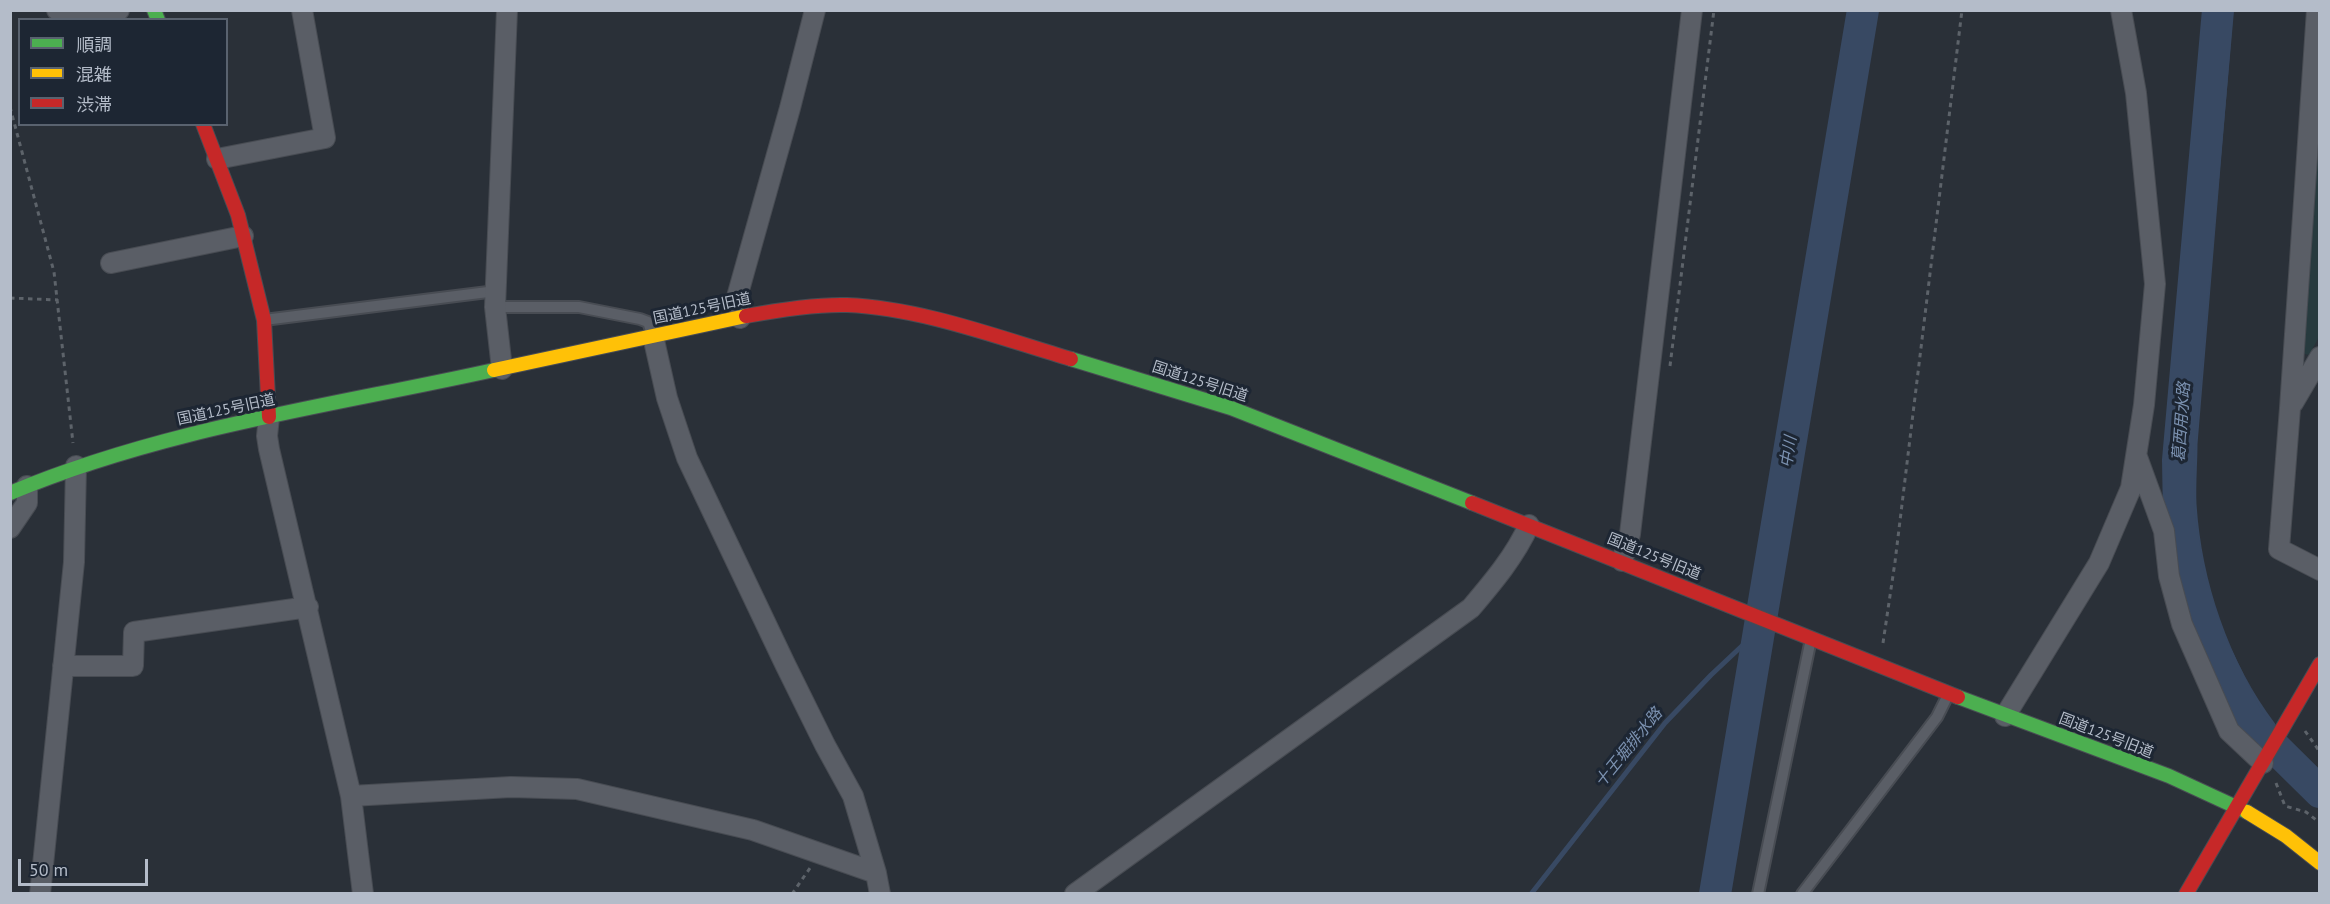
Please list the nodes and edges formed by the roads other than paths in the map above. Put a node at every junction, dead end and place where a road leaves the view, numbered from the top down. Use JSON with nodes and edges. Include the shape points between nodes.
{"nodes":[{"id":1,"x":57,"y":10,"type":"edge"},
{"id":2,"x":119,"y":10,"type":"edge"},
{"id":3,"x":302,"y":10,"type":"edge"},
{"id":4,"x":507,"y":10,"type":"edge"},
{"id":5,"x":815,"y":10,"type":"edge"},
{"id":6,"x":1692,"y":10,"type":"edge"},
{"id":7,"x":2121,"y":10,"type":"edge"},
{"id":8,"x":2318,"y":22,"type":"edge"},
{"id":9,"x":204,"y":126,"type":"edge"},
{"id":10,"x":217,"y":159,"type":"junction"},
{"id":11,"x":243,"y":236,"type":"junction"},
{"id":12,"x":111,"y":264,"type":"dead end"},
{"id":13,"x":496,"y":299,"type":"junction"},
{"id":14,"x":740,"y":318,"type":"junction"},
{"id":15,"x":264,"y":320,"type":"junction"},
{"id":16,"x":653,"y":336,"type":"junction"},
{"id":17,"x":2319,"y":357,"type":"edge"},
{"id":18,"x":502,"y":369,"type":"junction"},
{"id":19,"x":2290,"y":408,"type":"junction"},
{"id":20,"x":269,"y":417,"type":"junction"},
{"id":21,"x":2136,"y":456,"type":"junction"},
{"id":22,"x":76,"y":466,"type":"junction"},
{"id":23,"x":19,"y":490,"type":"edge"},
{"id":24,"x":1529,"y":525,"type":"junction"},
{"id":25,"x":10,"y":528,"type":"edge"},
{"id":26,"x":1622,"y":561,"type":"junction"},
{"id":27,"x":2319,"y":570,"type":"edge"},
{"id":28,"x":308,"y":607,"type":"junction"},
{"id":29,"x":1807,"y":637,"type":"junction"},
{"id":30,"x":2319,"y":664,"type":"edge"},
{"id":31,"x":63,"y":666,"type":"junction"},
{"id":32,"x":1949,"y":693,"type":"junction"},
{"id":33,"x":2005,"y":716,"type":"junction"},
{"id":34,"x":2265,"y":771,"type":"junction"},
{"id":35,"x":351,"y":796,"type":"junction"},
{"id":36,"x":2237,"y":808,"type":"junction"},
{"id":37,"x":2319,"y":863,"type":"edge"},
{"id":38,"x":876,"y":873,"type":"junction"},
{"id":39,"x":40,"y":894,"type":"edge"},
{"id":40,"x":363,"y":894,"type":"edge"},
{"id":41,"x":880,"y":894,"type":"edge"},
{"id":42,"x":1076,"y":894,"type":"edge"},
{"id":43,"x":1758,"y":894,"type":"edge"},
{"id":44,"x":1802,"y":894,"type":"edge"},
{"id":45,"x":2186,"y":894,"type":"edge"}],
"edges":[{"from":1,"to":2,"type":"street","via":[[69,16],[90,18]]},
{"from":3,"to":10,"type":"street","via":[[326,138]]},
{"from":4,"to":13,"type":"street"},
{"from":5,"to":14,"type":"street","via":[[737,297]]},
{"from":6,"to":26,"type":"street","via":[[1630,534]]},
{"from":7,"to":21,"type":"street","via":[[2136,93],[2155,284]]},
{"from":8,"to":19,"type":"street"},
{"from":9,"to":10,"type":"street"},
{"from":10,"to":11,"type":"street"},
{"from":11,"to":12,"type":"street"},
{"from":11,"to":15,"type":"street"},
{"from":13,"to":15,"type":"lane"},
{"from":13,"to":16,"type":"lane","via":[[640,318],[648,322]]},
{"from":13,"to":18,"type":"street"},
{"from":14,"to":16,"type":"street","name":"国道125号旧道"},
{"from":14,"to":24,"type":"street","name":"国道125号旧道","via":[[846,305],[929,318],[1231,408]]},
{"from":15,"to":20,"type":"street"},
{"from":16,"to":18,"type":"street","name":"国道125号旧道"},
{"from":16,"to":38,"type":"street","via":[[667,398],[687,458],[784,664],[853,796]]},
{"from":17,"to":19,"type":"street"},
{"from":18,"to":20,"type":"street","name":"国道125号旧道"},
{"from":19,"to":27,"type":"street","via":[[2279,549]]},
{"from":20,"to":22,"type":"street","name":"国道125号旧道","via":[[125,450]]},
{"from":20,"to":28,"type":"street","via":[[269,449]]},
{"from":21,"to":33,"type":"street","via":[[2131,488],[2099,563]]},
{"from":21,"to":34,"type":"street","via":[[2164,531],[2169,576],[2182,624],[2229,731]]},
{"from":22,"to":23,"type":"street","name":"国道125号旧道"},
{"from":22,"to":31,"type":"street","via":[[74,562]]},
{"from":23,"to":25,"type":"street","via":[[27,503]]},
{"from":24,"to":26,"type":"street","name":"国道125号旧道"},
{"from":24,"to":42,"type":"street","via":[[1504,568],[1471,608]]},
{"from":26,"to":29,"type":"street","name":"国道125号旧道"},
{"from":28,"to":31,"type":"street","via":[[134,632],[133,666]]},
{"from":28,"to":35,"type":"street"},
{"from":29,"to":32,"type":"street","name":"国道125号旧道"},
{"from":29,"to":43,"type":"lane"},
{"from":30,"to":34,"type":"street"},
{"from":31,"to":39,"type":"street"},
{"from":32,"to":33,"type":"street","name":"国道125号旧道"},
{"from":32,"to":44,"type":"lane","via":[[1937,717]]},
{"from":33,"to":36,"type":"street","name":"国道125号旧道","via":[[2188,785]]},
{"from":34,"to":36,"type":"street"},
{"from":35,"to":38,"type":"street","via":[[512,787],[577,789],[753,830]]},
{"from":35,"to":40,"type":"street"},
{"from":36,"to":37,"type":"street","name":"国道125号旧道","via":[[2275,829]]},
{"from":36,"to":45,"type":"street"},
{"from":38,"to":41,"type":"street"}]}
